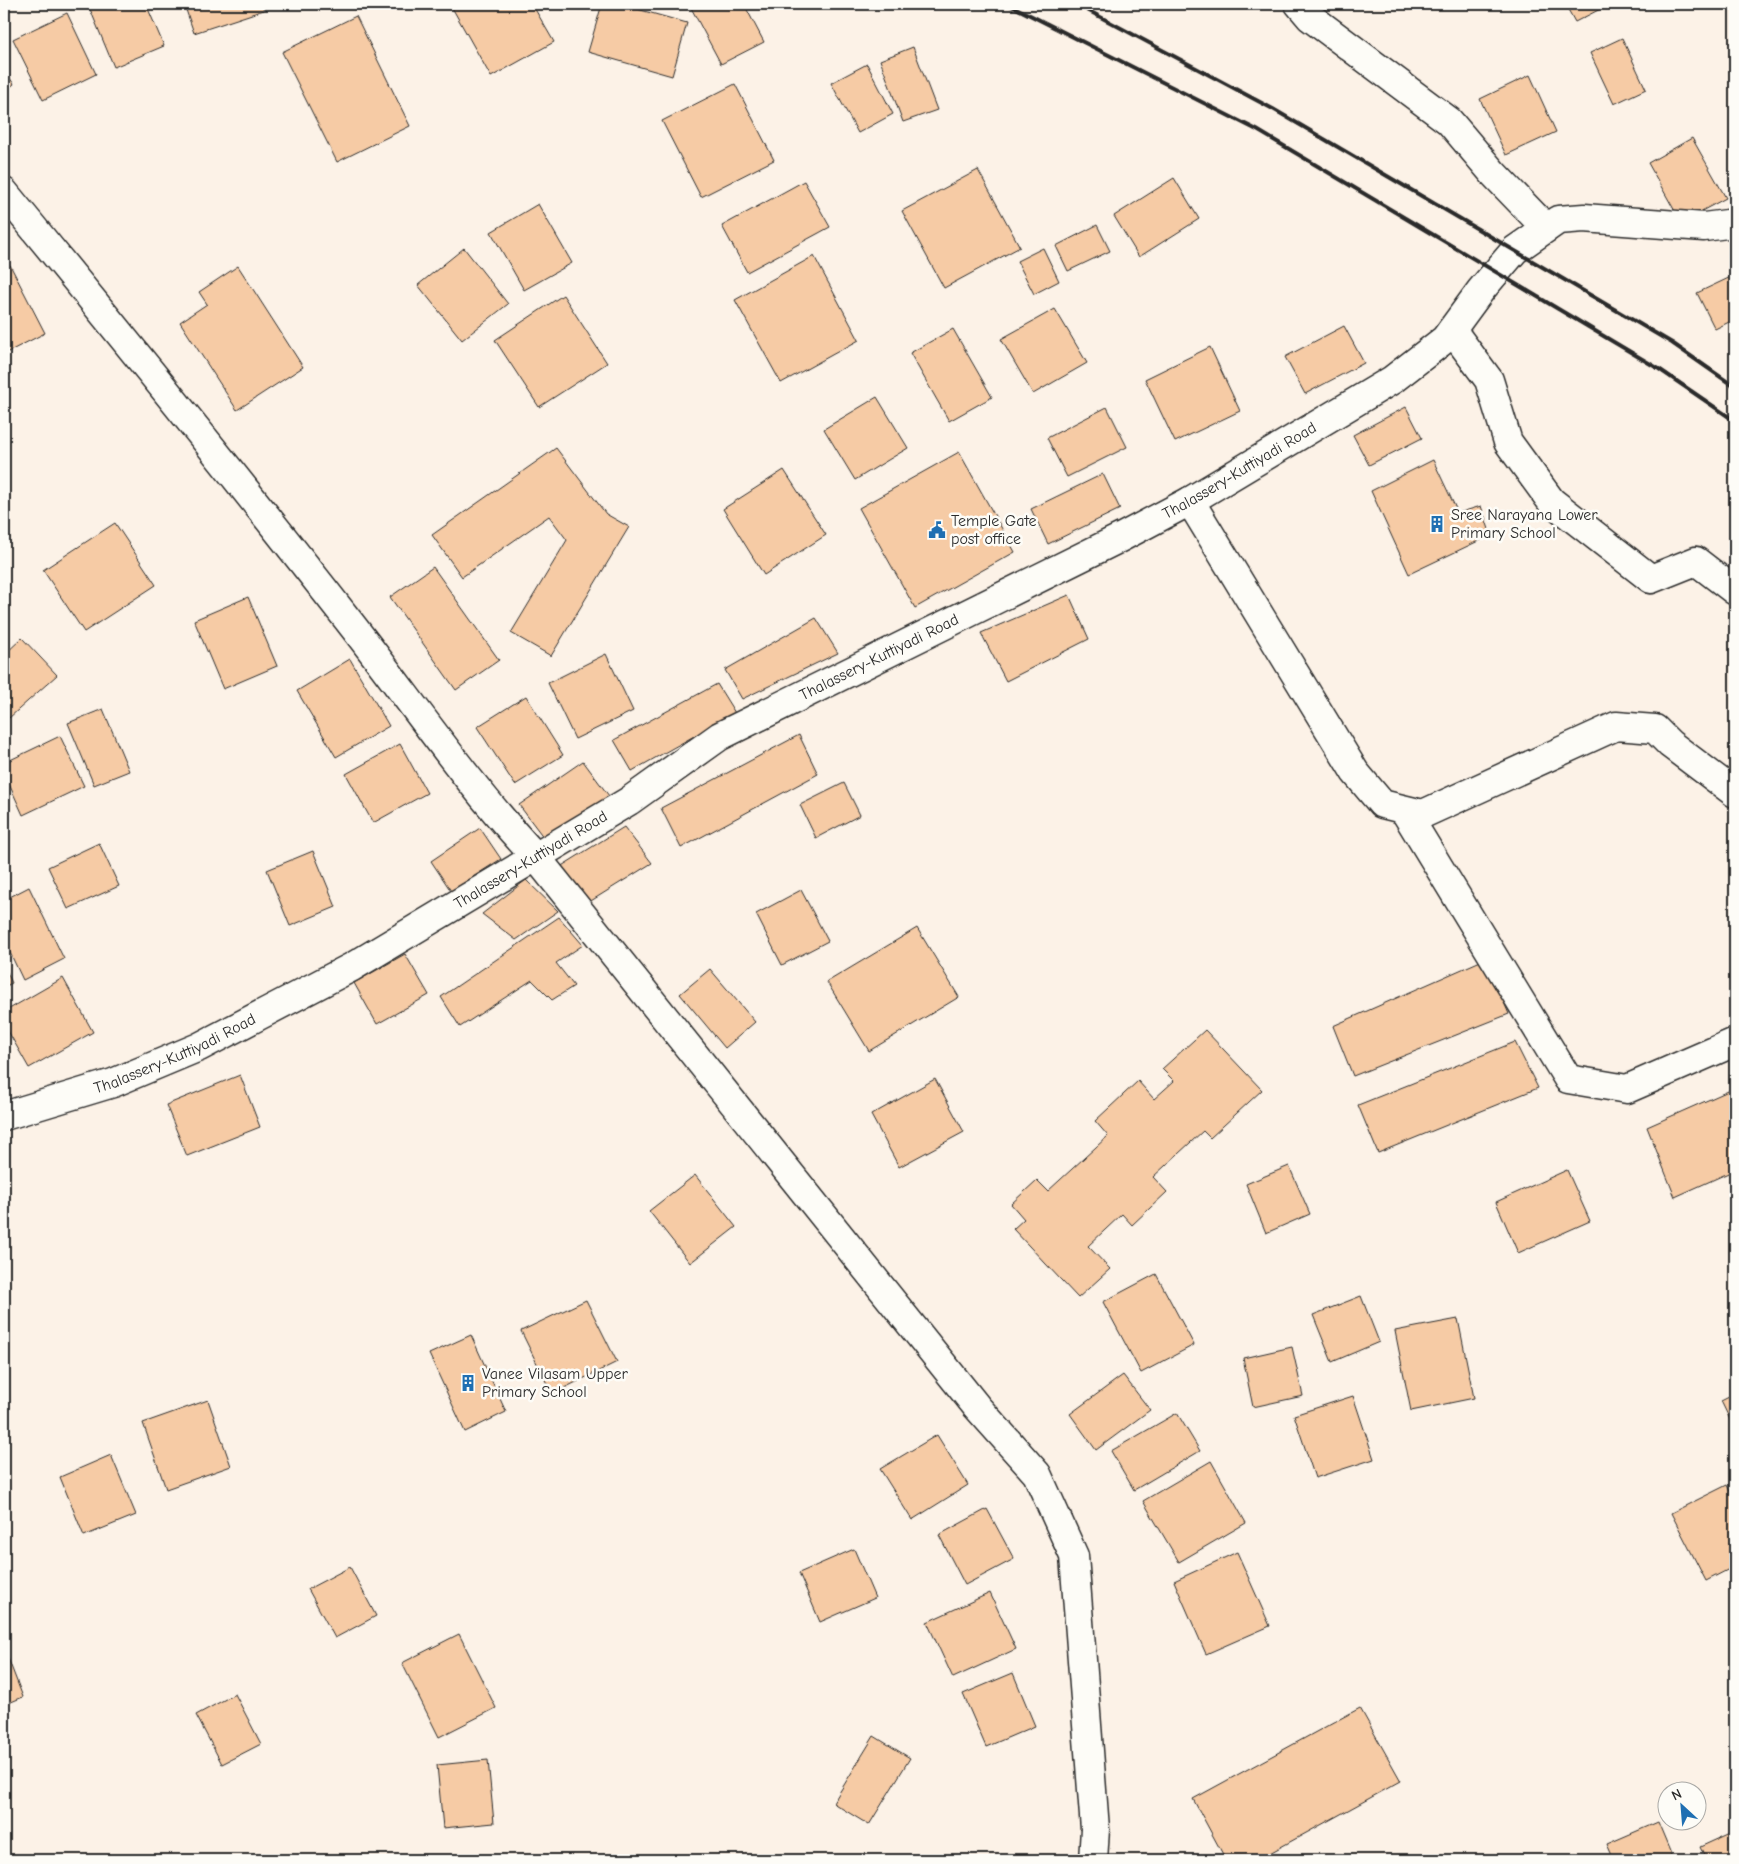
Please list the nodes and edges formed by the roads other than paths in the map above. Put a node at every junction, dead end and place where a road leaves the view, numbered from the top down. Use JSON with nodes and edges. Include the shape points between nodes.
{"nodes":[{"id":1,"x":1299,"y":4,"type":"edge"},
{"id":2,"x":4,"y":192,"type":"edge"},
{"id":3,"x":1735,"y":223,"type":"edge"},
{"id":4,"x":1546,"y":228,"type":"junction"},
{"id":5,"x":1452,"y":330,"type":"junction"},
{"id":6,"x":1190,"y":501,"type":"junction"},
{"id":7,"x":1735,"y":591,"type":"edge"},
{"id":8,"x":1735,"y":793,"type":"edge"},
{"id":9,"x":1404,"y":810,"type":"junction"},
{"id":10,"x":536,"y":857,"type":"junction"},
{"id":11,"x":1735,"y":1042,"type":"edge"},
{"id":12,"x":4,"y":1116,"type":"edge"},
{"id":13,"x":1093,"y":1860,"type":"edge"}],
"edges":[{"from":1,"to":4,"type":"street","via":[[1310,18],[1449,121]]},
{"from":2,"to":10,"type":"street","via":[[204,437],[499,818]]},
{"from":3,"to":4,"type":"street","name":"Thalassery-Kuttiyadi Road","via":[[1704,227],[1584,218],[1558,220]]},
{"from":4,"to":5,"type":"street","name":"Thalassery-Kuttiyadi Road","via":[[1515,250]]},
{"from":5,"to":6,"type":"street","name":"Thalassery-Kuttiyadi Road","via":[[1424,358],[1392,380]]},
{"from":5,"to":7,"type":"street","via":[[1489,380],[1508,442],[1550,501],[1651,579],[1696,562]]},
{"from":6,"to":9,"type":"street","via":[[1355,772],[1382,804]]},
{"from":6,"to":10,"type":"street","name":"Thalassery-Kuttiyadi Road","via":[[720,736],[629,801]]},
{"from":8,"to":9,"type":"street","via":[[1655,729],[1616,726],[1423,814]]},
{"from":9,"to":11,"type":"street","via":[[1568,1079],[1627,1089]]},
{"from":10,"to":12,"type":"street","name":"Thalassery-Kuttiyadi Road","via":[[352,967],[199,1047],[113,1083]]},
{"from":10,"to":13,"type":"street","via":[[977,1408],[1037,1474],[1074,1556],[1095,1829]]}]}
